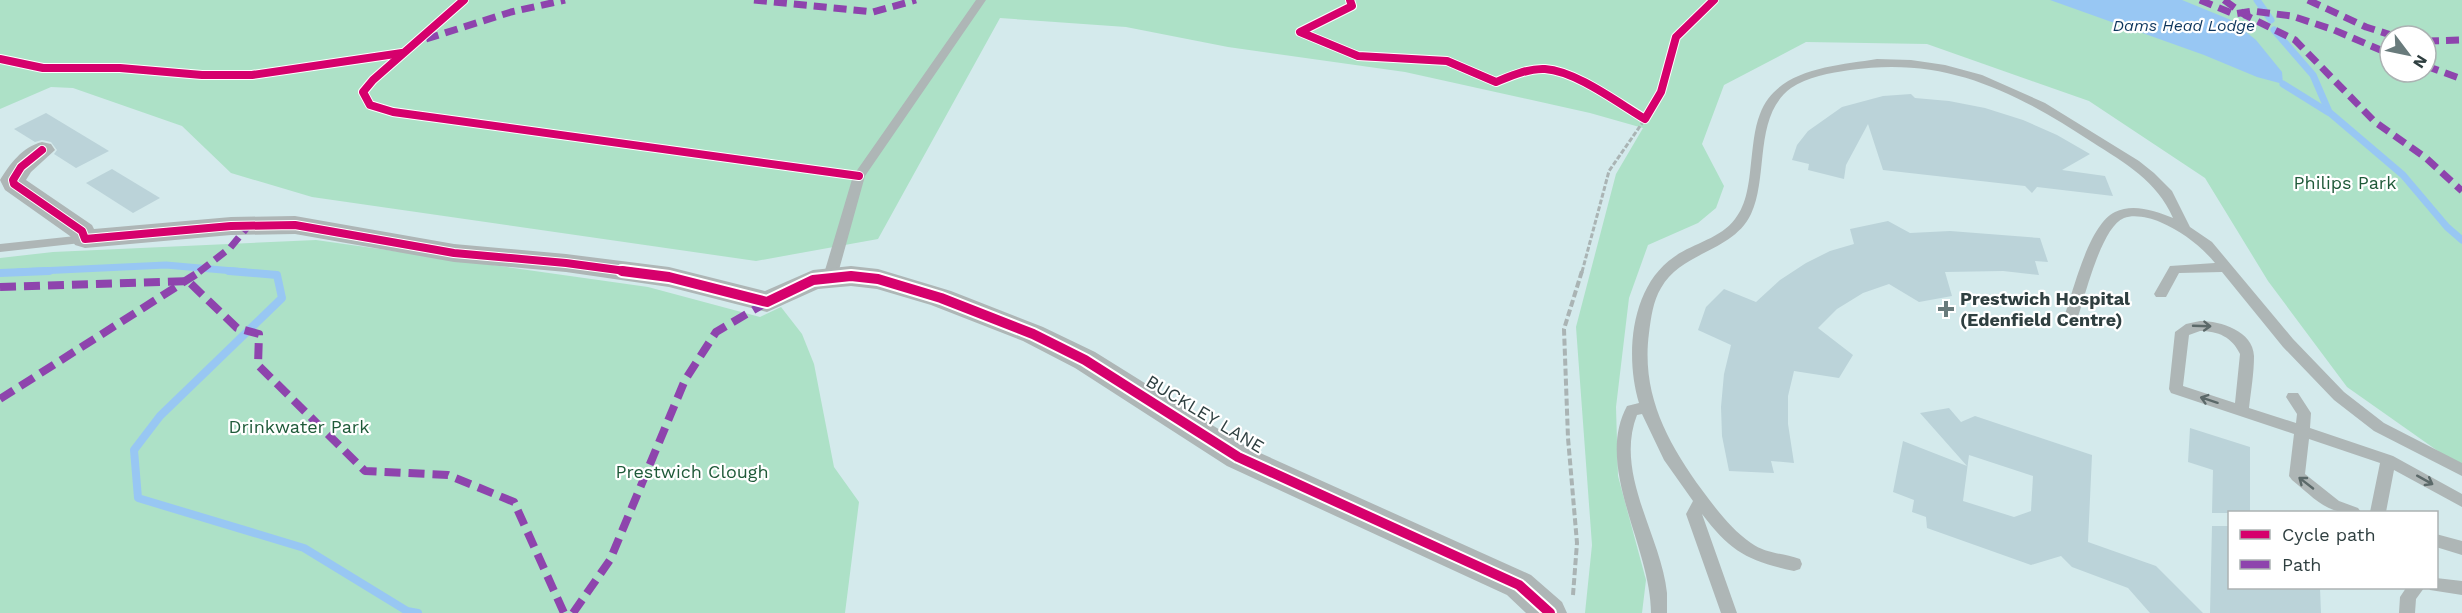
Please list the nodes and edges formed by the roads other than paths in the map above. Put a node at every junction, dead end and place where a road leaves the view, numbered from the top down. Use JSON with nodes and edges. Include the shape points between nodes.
{"nodes":[{"id":1,"x":981,"y":0,"type":"edge"},
{"id":2,"x":42,"y":150,"type":"dead end"},
{"id":3,"x":2184,"y":228,"type":"junction"},
{"id":4,"x":86,"y":239,"type":"junction"},
{"id":5,"x":0,"y":248,"type":"edge"},
{"id":6,"x":2225,"y":267,"type":"junction"},
{"id":7,"x":830,"y":277,"type":"junction"},
{"id":8,"x":2161,"y":294,"type":"dead end"},
{"id":9,"x":2070,"y":320,"type":"dead end"},
{"id":10,"x":2293,"y":397,"type":"dead end"},
{"id":11,"x":1646,"y":408,"type":"junction"},
{"id":12,"x":2242,"y":410,"type":"junction"},
{"id":13,"x":2304,"y":431,"type":"junction"},
{"id":14,"x":2388,"y":460,"type":"junction"},
{"id":15,"x":2462,"y":470,"type":"edge"},
{"id":16,"x":1701,"y":500,"type":"junction"},
{"id":17,"x":2462,"y":501,"type":"edge"},
{"id":18,"x":2349,"y":511,"type":"edge"},
{"id":19,"x":2378,"y":511,"type":"edge"},
{"id":20,"x":2438,"y":541,"type":"edge"},
{"id":21,"x":2462,"y":548,"type":"edge"},
{"id":22,"x":1794,"y":564,"type":"dead end"},
{"id":23,"x":2438,"y":585,"type":"edge"},
{"id":24,"x":2462,"y":588,"type":"edge"},
{"id":25,"x":2414,"y":589,"type":"edge"},
{"id":26,"x":1561,"y":608,"type":"edge"},
{"id":27,"x":1659,"y":613,"type":"edge"},
{"id":28,"x":1729,"y":613,"type":"edge"},
{"id":29,"x":2407,"y":613,"type":"edge"}],
"edges":[{"from":1,"to":7,"type":"lane","via":[[859,176]]},
{"from":2,"to":4,"type":"street","via":[[21,167],[14,184],[82,231]]},
{"from":3,"to":6,"type":"lane","via":[[2207,245]]},
{"from":3,"to":9,"type":"lane","via":[[2168,220],[2131,213],[2110,221]]},
{"from":3,"to":11,"type":"lane","via":[[2166,192],[2144,170],[2025,95],[1996,82],[1953,70],[1902,63],[1850,65],[1801,79],[1782,90],[1766,110],[1757,174],[1744,215],[1735,229],[1685,255],[1655,285],[1640,336]]},
{"from":4,"to":5,"type":"lane"},
{"from":4,"to":7,"type":"street","name":"BUCKLEY LANE","via":[[231,226],[295,225],[454,253],[669,277],[767,302],[800,285]]},
{"from":6,"to":8,"type":"lane","via":[[2175,269]]},
{"from":6,"to":15,"type":"lane","via":[[2288,343],[2339,396],[2379,427]]},
{"from":7,"to":26,"type":"street","name":"BUCKLEY LANE","via":[[878,279],[908,286],[1033,334],[1085,360],[1238,457],[1519,585]]},
{"from":10,"to":13,"type":"lane","via":[[2304,413]]},
{"from":11,"to":16,"type":"lane","via":[[1655,431]]},
{"from":11,"to":27,"type":"lane","via":[[1632,410],[1626,419],[1624,446],[1627,480],[1658,582]]},
{"from":12,"to":12,"type":"lane","one_way":true,"via":[[2176,389],[2182,332],[2191,326],[2207,325],[2223,330],[2245,347]]},
{"from":12,"to":13,"type":"lane"},
{"from":13,"to":14,"type":"lane"},
{"from":18,"to":13,"type":"lane","one_way":true,"via":[[2334,505],[2297,476]]},
{"from":14,"to":17,"type":"lane","one_way":true},
{"from":14,"to":19,"type":"lane"},
{"from":16,"to":22,"type":"lane","via":[[1745,548]]},
{"from":16,"to":28,"type":"lane","via":[[1694,514]]},
{"from":20,"to":21,"type":"lane"},
{"from":23,"to":24,"type":"lane"},
{"from":25,"to":29,"type":"lane","via":[[2408,597]]}]}
